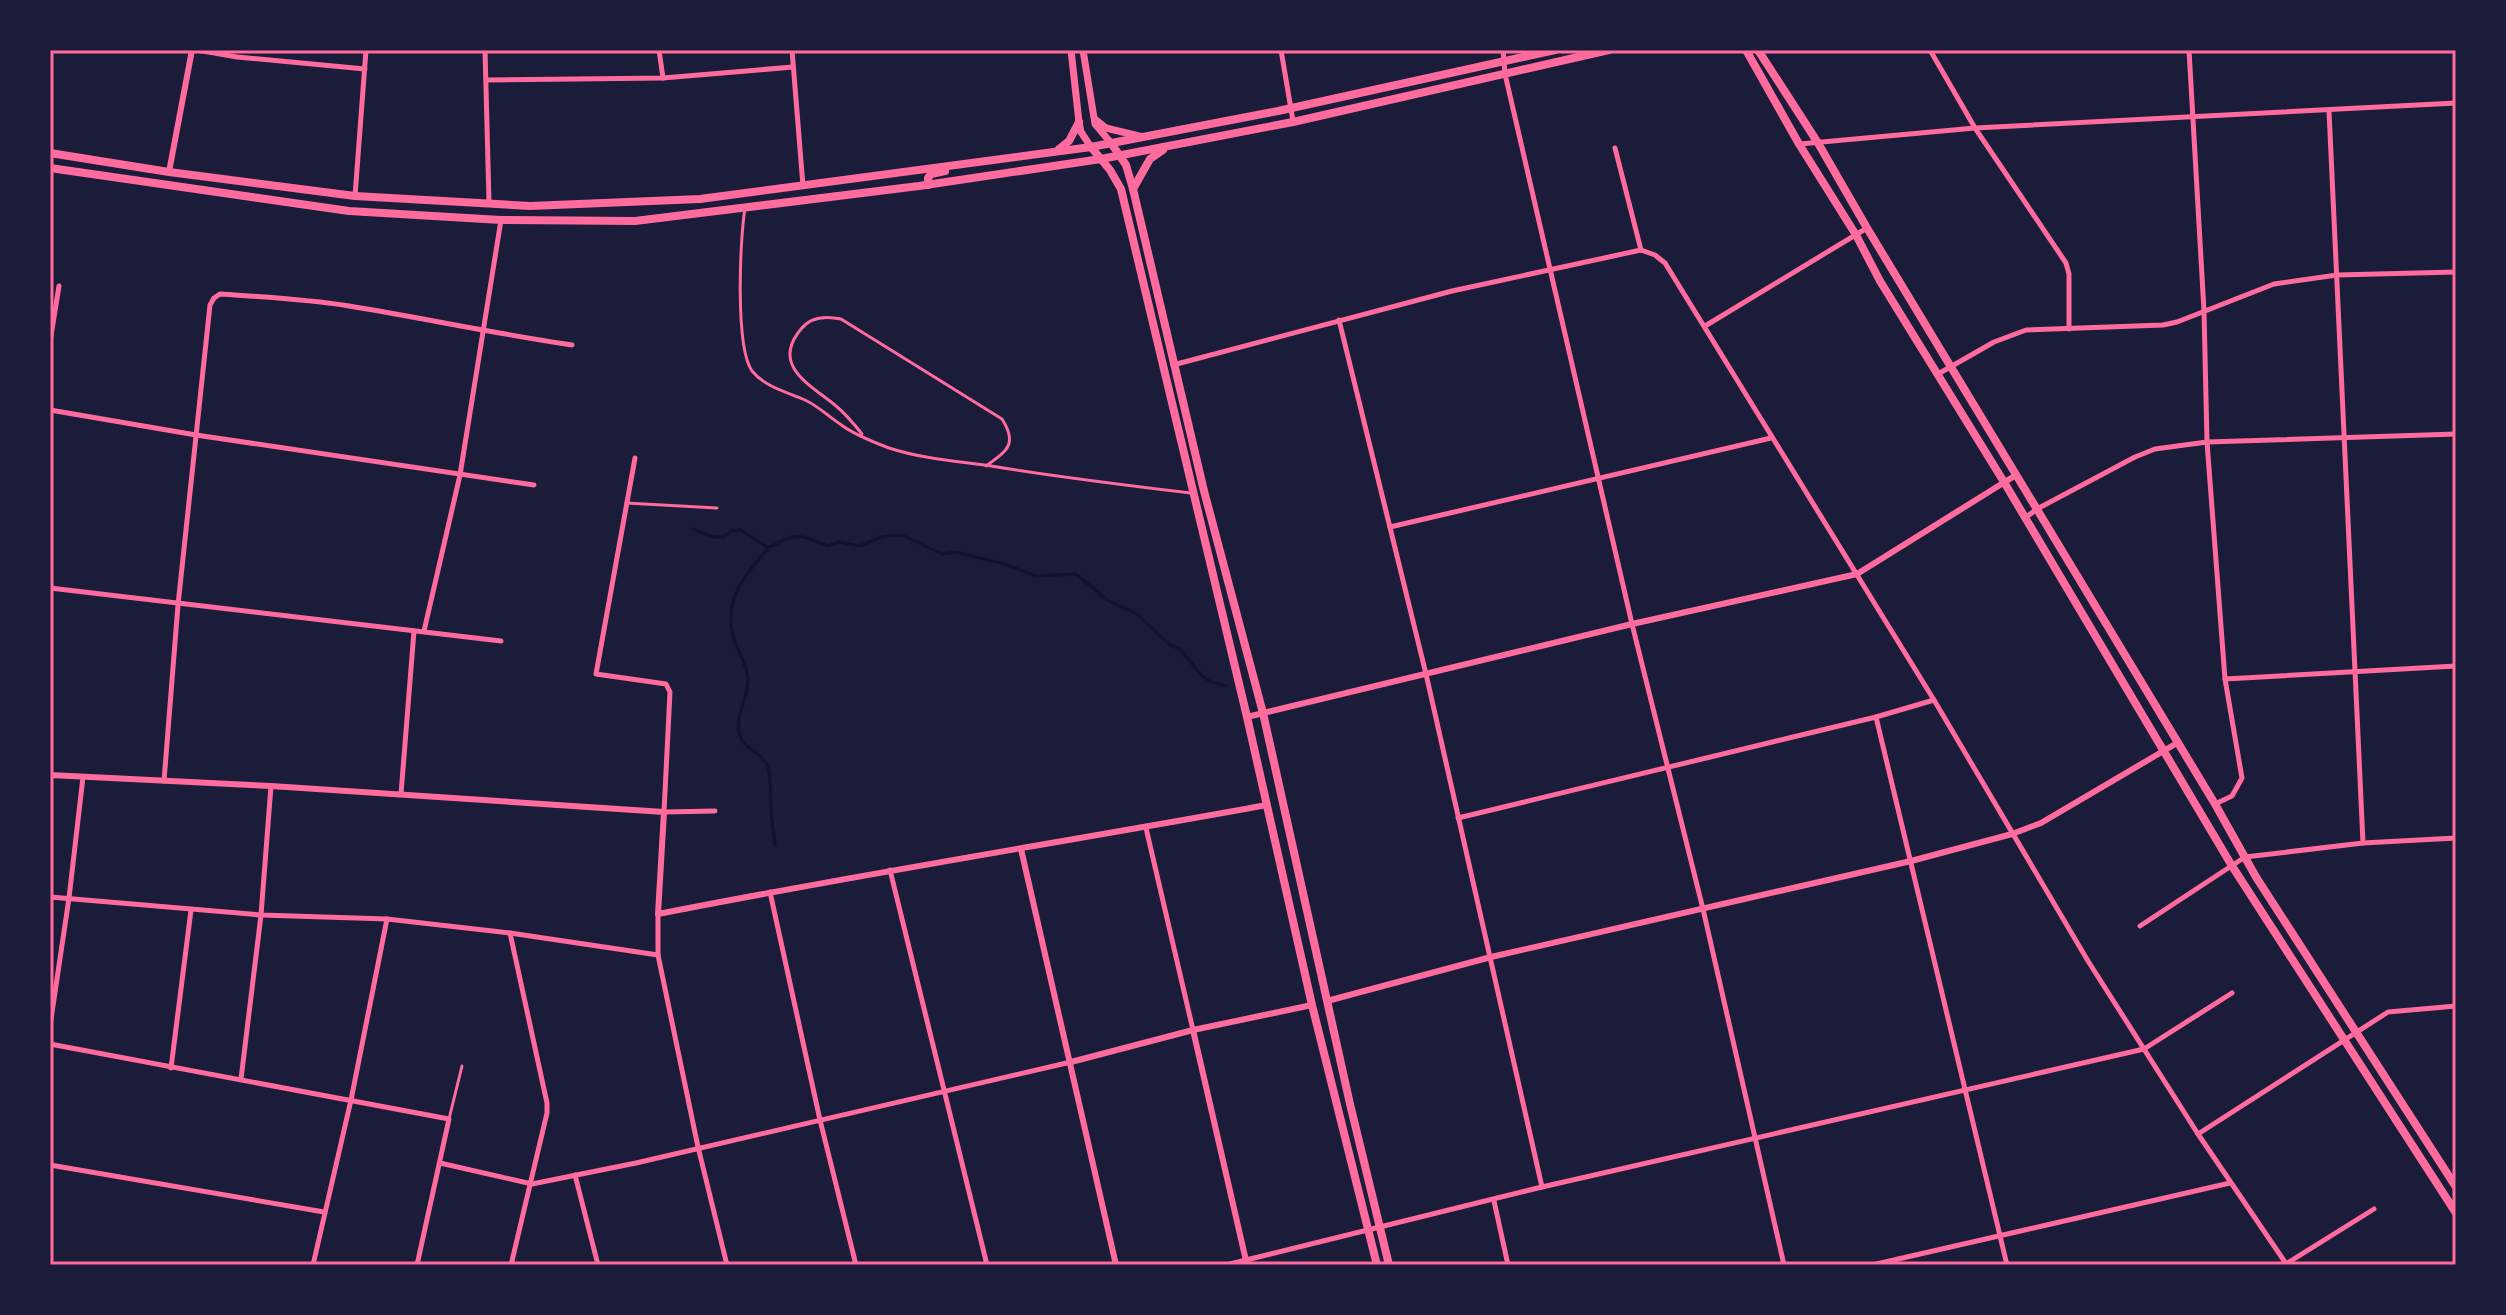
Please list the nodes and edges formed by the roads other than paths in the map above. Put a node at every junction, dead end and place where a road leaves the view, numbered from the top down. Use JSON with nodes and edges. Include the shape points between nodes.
{"nodes":[{"id":1,"x":194,"y":50,"type":"edge"},
{"id":2,"x":366,"y":50,"type":"edge"},
{"id":3,"x":485,"y":50,"type":"edge"},
{"id":4,"x":659,"y":50,"type":"edge"},
{"id":5,"x":792,"y":50,"type":"edge"},
{"id":6,"x":1071,"y":50,"type":"edge"},
{"id":7,"x":1083,"y":50,"type":"edge"},
{"id":8,"x":1281,"y":50,"type":"edge"},
{"id":9,"x":1503,"y":50,"type":"edge"},
{"id":10,"x":1555,"y":50,"type":"edge"},
{"id":11,"x":1609,"y":50,"type":"edge"},
{"id":12,"x":1746,"y":50,"type":"edge"},
{"id":13,"x":1758,"y":50,"type":"edge"},
{"id":14,"x":1930,"y":50,"type":"edge"},
{"id":15,"x":2189,"y":50,"type":"edge"},
{"id":16,"x":1505,"y":62,"type":"junction"},
{"id":17,"x":793,"y":67,"type":"junction"},
{"id":18,"x":365,"y":69,"type":"junction"},
{"id":19,"x":1505,"y":74,"type":"junction"},
{"id":20,"x":663,"y":78,"type":"junction"},
{"id":21,"x":486,"y":80,"type":"junction"},
{"id":22,"x":2456,"y":103,"type":"edge"},
{"id":23,"x":1291,"y":108,"type":"junction"},
{"id":24,"x":2329,"y":111,"type":"junction"},
{"id":25,"x":1092,"y":115,"type":"junction"},
{"id":26,"x":2193,"y":119,"type":"junction"},
{"id":27,"x":1079,"y":122,"type":"junction"},
{"id":28,"x":1293,"y":122,"type":"junction"},
{"id":29,"x":1975,"y":128,"type":"junction"},
{"id":30,"x":1143,"y":137,"type":"junction"},
{"id":31,"x":1111,"y":143,"type":"junction"},
{"id":32,"x":1818,"y":143,"type":"junction"},
{"id":33,"x":1176,"y":144,"type":"junction"},
{"id":34,"x":1799,"y":144,"type":"junction"},
{"id":35,"x":1091,"y":147,"type":"junction"},
{"id":36,"x":1615,"y":148,"type":"dead end"},
{"id":37,"x":1059,"y":150,"type":"junction"},
{"id":38,"x":50,"y":153,"type":"edge"},
{"id":39,"x":1119,"y":154,"type":"junction"},
{"id":40,"x":1000,"y":158,"type":"junction"},
{"id":41,"x":1101,"y":159,"type":"junction"},
{"id":42,"x":1081,"y":162,"type":"junction"},
{"id":43,"x":50,"y":168,"type":"edge"},
{"id":44,"x":169,"y":172,"type":"junction"},
{"id":45,"x":855,"y":179,"type":"junction"},
{"id":46,"x":1118,"y":183,"type":"junction"},
{"id":47,"x":928,"y":185,"type":"junction"},
{"id":48,"x":803,"y":187,"type":"junction"},
{"id":49,"x":1133,"y":189,"type":"junction"},
{"id":50,"x":355,"y":196,"type":"junction"},
{"id":51,"x":489,"y":202,"type":"junction"},
{"id":52,"x":746,"y":207,"type":"junction"},
{"id":53,"x":501,"y":220,"type":"junction"},
{"id":54,"x":1867,"y":228,"type":"junction"},
{"id":55,"x":1856,"y":235,"type":"junction"},
{"id":56,"x":1641,"y":250,"type":"junction"},
{"id":57,"x":1552,"y":268,"type":"junction"},
{"id":58,"x":2456,"y":272,"type":"edge"},
{"id":59,"x":2337,"y":275,"type":"junction"},
{"id":60,"x":59,"y":286,"type":"dead end"},
{"id":61,"x":2204,"y":311,"type":"junction"},
{"id":62,"x":52,"y":313,"type":"edge"},
{"id":63,"x":1339,"y":320,"type":"junction"},
{"id":64,"x":1705,"y":326,"type":"junction"},
{"id":65,"x":2069,"y":329,"type":"junction"},
{"id":66,"x":484,"y":332,"type":"junction"},
{"id":67,"x":50,"y":342,"type":"edge"},
{"id":68,"x":572,"y":345,"type":"dead end"},
{"id":69,"x":1173,"y":365,"type":"junction"},
{"id":70,"x":1951,"y":367,"type":"junction"},
{"id":71,"x":1938,"y":374,"type":"junction"},
{"id":72,"x":50,"y":410,"type":"edge"},
{"id":73,"x":2456,"y":434,"type":"edge"},
{"id":74,"x":196,"y":435,"type":"junction"},
{"id":75,"x":863,"y":436,"type":"junction"},
{"id":76,"x":2344,"y":436,"type":"junction"},
{"id":77,"x":1771,"y":438,"type":"junction"},
{"id":78,"x":2207,"y":442,"type":"junction"},
{"id":79,"x":635,"y":458,"type":"dead end"},
{"id":80,"x":986,"y":466,"type":"junction"},
{"id":81,"x":460,"y":475,"type":"junction"},
{"id":82,"x":2016,"y":475,"type":"junction"},
{"id":83,"x":1600,"y":478,"type":"junction"},
{"id":84,"x":2004,"y":482,"type":"junction"},
{"id":85,"x":534,"y":485,"type":"dead end"},
{"id":86,"x":1194,"y":493,"type":"junction"},
{"id":87,"x":626,"y":503,"type":"junction"},
{"id":88,"x":717,"y":508,"type":"dead end"},
{"id":89,"x":2037,"y":509,"type":"junction"},
{"id":90,"x":2025,"y":518,"type":"junction"},
{"id":91,"x":1390,"y":527,"type":"junction"},
{"id":92,"x":1857,"y":574,"type":"junction"},
{"id":93,"x":50,"y":588,"type":"edge"},
{"id":94,"x":178,"y":605,"type":"junction"},
{"id":95,"x":1632,"y":624,"type":"junction"},
{"id":96,"x":414,"y":631,"type":"junction"},
{"id":97,"x":424,"y":631,"type":"junction"},
{"id":98,"x":501,"y":641,"type":"dead end"},
{"id":99,"x":2456,"y":666,"type":"edge"},
{"id":100,"x":2355,"y":670,"type":"junction"},
{"id":101,"x":1426,"y":674,"type":"junction"},
{"id":102,"x":2225,"y":679,"type":"junction"},
{"id":103,"x":1934,"y":700,"type":"junction"},
{"id":104,"x":1263,"y":713,"type":"junction"},
{"id":105,"x":1247,"y":717,"type":"junction"},
{"id":106,"x":1876,"y":717,"type":"junction"},
{"id":107,"x":2177,"y":743,"type":"junction"},
{"id":108,"x":2164,"y":749,"type":"junction"},
{"id":109,"x":1668,"y":768,"type":"junction"},
{"id":110,"x":50,"y":775,"type":"edge"},
{"id":111,"x":83,"y":777,"type":"junction"},
{"id":112,"x":164,"y":781,"type":"junction"},
{"id":113,"x":271,"y":786,"type":"junction"},
{"id":114,"x":401,"y":794,"type":"junction"},
{"id":115,"x":2215,"y":804,"type":"junction"},
{"id":116,"x":1267,"y":805,"type":"junction"},
{"id":117,"x":715,"y":811,"type":"dead end"},
{"id":118,"x":664,"y":812,"type":"junction"},
{"id":119,"x":1458,"y":818,"type":"junction"},
{"id":120,"x":1146,"y":828,"type":"junction"},
{"id":121,"x":2012,"y":834,"type":"junction"},
{"id":122,"x":2456,"y":838,"type":"edge"},
{"id":123,"x":2363,"y":843,"type":"junction"},
{"id":124,"x":1021,"y":849,"type":"junction"},
{"id":125,"x":2245,"y":857,"type":"junction"},
{"id":126,"x":1911,"y":861,"type":"junction"},
{"id":127,"x":2232,"y":866,"type":"junction"},
{"id":128,"x":890,"y":870,"type":"junction"},
{"id":129,"x":770,"y":892,"type":"junction"},
{"id":130,"x":50,"y":897,"type":"edge"},
{"id":131,"x":69,"y":898,"type":"junction"},
{"id":132,"x":1703,"y":909,"type":"junction"},
{"id":133,"x":191,"y":910,"type":"junction"},
{"id":134,"x":658,"y":914,"type":"junction"},
{"id":135,"x":261,"y":915,"type":"junction"},
{"id":136,"x":387,"y":919,"type":"junction"},
{"id":137,"x":2140,"y":926,"type":"dead end"},
{"id":138,"x":510,"y":933,"type":"junction"},
{"id":139,"x":658,"y":955,"type":"junction"},
{"id":140,"x":1491,"y":957,"type":"junction"},
{"id":141,"x":2232,"y":993,"type":"dead end"},
{"id":142,"x":1327,"y":1001,"type":"junction"},
{"id":143,"x":1312,"y":1005,"type":"junction"},
{"id":144,"x":2456,"y":1006,"type":"edge"},
{"id":145,"x":50,"y":1026,"type":"edge"},
{"id":146,"x":1193,"y":1030,"type":"junction"},
{"id":147,"x":2356,"y":1032,"type":"junction"},
{"id":148,"x":2343,"y":1041,"type":"junction"},
{"id":149,"x":50,"y":1044,"type":"edge"},
{"id":150,"x":2144,"y":1049,"type":"junction"},
{"id":151,"x":1071,"y":1062,"type":"junction"},
{"id":152,"x":462,"y":1066,"type":"dead end"},
{"id":153,"x":171,"y":1068,"type":"junction"},
{"id":154,"x":241,"y":1079,"type":"junction"},
{"id":155,"x":1965,"y":1091,"type":"junction"},
{"id":156,"x":946,"y":1092,"type":"junction"},
{"id":157,"x":351,"y":1100,"type":"junction"},
{"id":158,"x":449,"y":1119,"type":"junction"},
{"id":159,"x":820,"y":1120,"type":"junction"},
{"id":160,"x":2198,"y":1134,"type":"junction"},
{"id":161,"x":1755,"y":1139,"type":"junction"},
{"id":162,"x":698,"y":1147,"type":"junction"},
{"id":163,"x":440,"y":1163,"type":"junction"},
{"id":164,"x":50,"y":1165,"type":"edge"},
{"id":165,"x":575,"y":1175,"type":"junction"},
{"id":166,"x":2230,"y":1183,"type":"junction"},
{"id":167,"x":532,"y":1184,"type":"junction"},
{"id":168,"x":1542,"y":1187,"type":"junction"},
{"id":169,"x":2456,"y":1187,"type":"edge"},
{"id":170,"x":1494,"y":1201,"type":"junction"},
{"id":171,"x":2374,"y":1209,"type":"dead end"},
{"id":172,"x":324,"y":1212,"type":"junction"},
{"id":173,"x":2456,"y":1213,"type":"edge"},
{"id":174,"x":1380,"y":1227,"type":"junction"},
{"id":175,"x":1368,"y":1230,"type":"junction"},
{"id":176,"x":2000,"y":1235,"type":"junction"},
{"id":177,"x":1246,"y":1262,"type":"edge"},
{"id":178,"x":313,"y":1265,"type":"edge"},
{"id":179,"x":417,"y":1265,"type":"edge"},
{"id":180,"x":511,"y":1265,"type":"edge"},
{"id":181,"x":598,"y":1265,"type":"edge"},
{"id":182,"x":727,"y":1265,"type":"edge"},
{"id":183,"x":856,"y":1265,"type":"edge"},
{"id":184,"x":987,"y":1265,"type":"edge"},
{"id":185,"x":1116,"y":1265,"type":"edge"},
{"id":186,"x":1226,"y":1265,"type":"edge"},
{"id":187,"x":1377,"y":1265,"type":"edge"},
{"id":188,"x":1389,"y":1265,"type":"edge"},
{"id":189,"x":1508,"y":1265,"type":"edge"},
{"id":190,"x":1784,"y":1265,"type":"edge"},
{"id":191,"x":1872,"y":1265,"type":"edge"},
{"id":192,"x":2007,"y":1265,"type":"edge"},
{"id":193,"x":2287,"y":1265,"type":"edge"}],
"edges":[{"from":1,"to":18,"type":"street"},
{"from":1,"to":44,"type":"street"},
{"from":2,"to":18,"type":"street"},
{"from":3,"to":21,"type":"street"},
{"from":4,"to":20,"type":"street"},
{"from":5,"to":17,"type":"street"},
{"from":6,"to":27,"type":"main road"},
{"from":7,"to":25,"type":"main road"},
{"from":8,"to":23,"type":"street"},
{"from":9,"to":16,"type":"street"},
{"from":10,"to":16,"type":"main road"},
{"from":11,"to":19,"type":"main road"},
{"from":12,"to":34,"type":"main road"},
{"from":13,"to":32,"type":"main road"},
{"from":14,"to":29,"type":"street"},
{"from":15,"to":26,"type":"street"},
{"from":16,"to":19,"type":"street"},
{"from":16,"to":23,"type":"main road"},
{"from":17,"to":20,"type":"street"},
{"from":17,"to":48,"type":"street"},
{"from":18,"to":50,"type":"street"},
{"from":19,"to":28,"type":"main road"},
{"from":19,"to":57,"type":"street"},
{"from":20,"to":21,"type":"street"},
{"from":21,"to":51,"type":"street"},
{"from":22,"to":24,"type":"street"},
{"from":23,"to":28,"type":"street"},
{"from":23,"to":30,"type":"main road"},
{"from":24,"to":26,"type":"street"},
{"from":24,"to":59,"type":"street"},
{"from":25,"to":30,"type":"main road","via":[[1106,128]]},
{"from":25,"to":31,"type":"main road"},
{"from":26,"to":29,"type":"street"},
{"from":26,"to":61,"type":"street"},
{"from":27,"to":35,"type":"main road"},
{"from":27,"to":37,"type":"main road"},
{"from":28,"to":33,"type":"main road"},
{"from":29,"to":32,"type":"street"},
{"from":29,"to":65,"type":"street","via":[[2066,263]]},
{"from":30,"to":31,"type":"main road"},
{"from":31,"to":35,"type":"main road"},
{"from":31,"to":39,"type":"main road"},
{"from":32,"to":34,"type":"street"},
{"from":32,"to":54,"type":"main road"},
{"from":33,"to":39,"type":"main road"},
{"from":33,"to":49,"type":"main road","via":[[1150,159]]},
{"from":34,"to":55,"type":"main road"},
{"from":35,"to":37,"type":"main road"},
{"from":35,"to":41,"type":"main road"},
{"from":36,"to":56,"type":"street"},
{"from":37,"to":40,"type":"main road"},
{"from":38,"to":44,"type":"main road"},
{"from":39,"to":41,"type":"main road"},
{"from":39,"to":49,"type":"main road"},
{"from":40,"to":45,"type":"main road"},
{"from":40,"to":47,"type":"main road","via":[[931,174]]},
{"from":41,"to":42,"type":"main road"},
{"from":41,"to":46,"type":"main road"},
{"from":42,"to":46,"type":"main road","via":[[1095,165]]},
{"from":42,"to":47,"type":"main road"},
{"from":43,"to":53,"type":"main road","via":[[349,211]]},
{"from":44,"to":50,"type":"main road"},
{"from":45,"to":48,"type":"main road"},
{"from":45,"to":52,"type":"main road","via":[[767,196]]},
{"from":46,"to":86,"type":"main road"},
{"from":47,"to":52,"type":"main road"},
{"from":48,"to":51,"type":"main road","via":[[623,204]]},
{"from":49,"to":69,"type":"main road"},
{"from":50,"to":51,"type":"main road"},
{"from":52,"to":53,"type":"main road","via":[[635,221]]},
{"from":52,"to":75,"type":"lane","via":[[740,324],[751,370]]},
{"from":53,"to":66,"type":"street"},
{"from":54,"to":55,"type":"street"},
{"from":54,"to":70,"type":"main road"},
{"from":55,"to":64,"type":"street"},
{"from":55,"to":71,"type":"main road"},
{"from":56,"to":57,"type":"street"},
{"from":56,"to":64,"type":"street","via":[[1665,263]]},
{"from":57,"to":63,"type":"street"},
{"from":57,"to":83,"type":"street"},
{"from":58,"to":59,"type":"street"},
{"from":59,"to":61,"type":"street","via":[[2274,284]]},
{"from":59,"to":76,"type":"street"},
{"from":60,"to":62,"type":"street"},
{"from":61,"to":65,"type":"street","via":[[2163,325]]},
{"from":61,"to":78,"type":"street"},
{"from":62,"to":67,"type":"street"},
{"from":63,"to":69,"type":"street"},
{"from":63,"to":91,"type":"street"},
{"from":64,"to":77,"type":"street"},
{"from":65,"to":70,"type":"street","via":[[2010,335]]},
{"from":66,"to":68,"type":"street"},
{"from":66,"to":74,"type":"street","via":[[348,306],[220,294],[210,305]]},
{"from":66,"to":81,"type":"street"},
{"from":69,"to":104,"type":"main road"},
{"from":70,"to":71,"type":"street"},
{"from":70,"to":82,"type":"main road"},
{"from":71,"to":84,"type":"main road"},
{"from":72,"to":74,"type":"street"},
{"from":73,"to":76,"type":"street"},
{"from":74,"to":81,"type":"street"},
{"from":74,"to":94,"type":"street"},
{"from":75,"to":80,"type":"lane","via":[[921,457]]},
{"from":75,"to":80,"type":"lane","via":[[848,416],[794,371],[789,359],[793,343],[809,321],[841,319],[1002,419],[1010,432],[1008,448]]},
{"from":76,"to":78,"type":"street"},
{"from":76,"to":100,"type":"street"},
{"from":77,"to":83,"type":"street"},
{"from":77,"to":92,"type":"street"},
{"from":78,"to":89,"type":"street","via":[[2146,452]]},
{"from":78,"to":102,"type":"street"},
{"from":79,"to":87,"type":"street"},
{"from":80,"to":86,"type":"lane"},
{"from":81,"to":85,"type":"street"},
{"from":81,"to":97,"type":"street"},
{"from":82,"to":84,"type":"street"},
{"from":82,"to":89,"type":"main road"},
{"from":83,"to":91,"type":"street"},
{"from":83,"to":95,"type":"street"},
{"from":84,"to":90,"type":"main road"},
{"from":84,"to":92,"type":"street"},
{"from":86,"to":105,"type":"main road"},
{"from":87,"to":88,"type":"lane"},
{"from":87,"to":118,"type":"street","via":[[596,674],[666,684],[670,692]]},
{"from":89,"to":90,"type":"street"},
{"from":89,"to":107,"type":"main road"},
{"from":90,"to":108,"type":"main road"},
{"from":91,"to":101,"type":"street"},
{"from":92,"to":95,"type":"street"},
{"from":92,"to":103,"type":"street"},
{"from":93,"to":94,"type":"street"},
{"from":94,"to":96,"type":"street"},
{"from":94,"to":112,"type":"street"},
{"from":95,"to":101,"type":"street"},
{"from":95,"to":109,"type":"street"},
{"from":96,"to":97,"type":"street"},
{"from":96,"to":114,"type":"street"},
{"from":97,"to":98,"type":"street"},
{"from":99,"to":100,"type":"street"},
{"from":100,"to":102,"type":"street"},
{"from":100,"to":123,"type":"street"},
{"from":101,"to":104,"type":"street"},
{"from":101,"to":119,"type":"street"},
{"from":102,"to":115,"type":"street","via":[[2242,778],[2232,796]]},
{"from":103,"to":106,"type":"street"},
{"from":103,"to":121,"type":"street"},
{"from":104,"to":105,"type":"street"},
{"from":104,"to":142,"type":"main road"},
{"from":105,"to":116,"type":"main road"},
{"from":106,"to":109,"type":"street"},
{"from":106,"to":126,"type":"street"},
{"from":107,"to":108,"type":"street"},
{"from":107,"to":115,"type":"main road"},
{"from":108,"to":121,"type":"street","via":[[2041,823]]},
{"from":108,"to":127,"type":"main road"},
{"from":109,"to":119,"type":"street"},
{"from":109,"to":132,"type":"street"},
{"from":110,"to":111,"type":"street"},
{"from":111,"to":112,"type":"street"},
{"from":111,"to":131,"type":"street"},
{"from":112,"to":113,"type":"street"},
{"from":113,"to":114,"type":"street"},
{"from":113,"to":135,"type":"street"},
{"from":114,"to":118,"type":"street"},
{"from":115,"to":125,"type":"main road"},
{"from":116,"to":120,"type":"street"},
{"from":116,"to":143,"type":"main road"},
{"from":117,"to":118,"type":"street"},
{"from":118,"to":134,"type":"street"},
{"from":119,"to":140,"type":"street"},
{"from":120,"to":124,"type":"street"},
{"from":120,"to":146,"type":"street"},
{"from":121,"to":126,"type":"street"},
{"from":121,"to":150,"type":"street"},
{"from":122,"to":123,"type":"street"},
{"from":123,"to":125,"type":"street"},
{"from":124,"to":128,"type":"street"},
{"from":124,"to":151,"type":"street"},
{"from":125,"to":127,"type":"street"},
{"from":125,"to":147,"type":"main road"},
{"from":126,"to":132,"type":"street"},
{"from":126,"to":155,"type":"street"},
{"from":127,"to":137,"type":"street"},
{"from":127,"to":148,"type":"main road"},
{"from":128,"to":129,"type":"street"},
{"from":128,"to":156,"type":"street"},
{"from":129,"to":134,"type":"street"},
{"from":129,"to":159,"type":"street"},
{"from":130,"to":131,"type":"street"},
{"from":131,"to":133,"type":"street"},
{"from":131,"to":145,"type":"street"},
{"from":132,"to":140,"type":"street"},
{"from":132,"to":161,"type":"street"},
{"from":133,"to":135,"type":"street"},
{"from":133,"to":153,"type":"street"},
{"from":134,"to":139,"type":"street"},
{"from":135,"to":136,"type":"street"},
{"from":135,"to":154,"type":"street"},
{"from":136,"to":138,"type":"street"},
{"from":136,"to":157,"type":"street"},
{"from":138,"to":139,"type":"street"},
{"from":138,"to":167,"type":"street","via":[[547,1103]]},
{"from":139,"to":162,"type":"street"},
{"from":140,"to":142,"type":"street"},
{"from":140,"to":168,"type":"street"},
{"from":141,"to":150,"type":"street"},
{"from":142,"to":143,"type":"street"},
{"from":142,"to":174,"type":"main road"},
{"from":143,"to":146,"type":"street"},
{"from":143,"to":175,"type":"main road"},
{"from":144,"to":147,"type":"street","via":[[2393,1010]]},
{"from":146,"to":151,"type":"street"},
{"from":146,"to":177,"type":"street"},
{"from":147,"to":148,"type":"street"},
{"from":147,"to":169,"type":"main road"},
{"from":148,"to":160,"type":"street"},
{"from":148,"to":173,"type":"main road"},
{"from":149,"to":153,"type":"street"},
{"from":150,"to":155,"type":"street"},
{"from":150,"to":160,"type":"street"},
{"from":151,"to":156,"type":"street"},
{"from":151,"to":185,"type":"street"},
{"from":152,"to":158,"type":"lane"},
{"from":153,"to":154,"type":"street"},
{"from":154,"to":157,"type":"street"},
{"from":155,"to":161,"type":"street"},
{"from":155,"to":176,"type":"street"},
{"from":156,"to":159,"type":"street"},
{"from":156,"to":184,"type":"street"},
{"from":157,"to":158,"type":"street"},
{"from":157,"to":172,"type":"street"},
{"from":158,"to":163,"type":"street"},
{"from":159,"to":162,"type":"street"},
{"from":159,"to":183,"type":"street"},
{"from":160,"to":166,"type":"street"},
{"from":161,"to":168,"type":"street"},
{"from":161,"to":190,"type":"street"},
{"from":162,"to":165,"type":"street"},
{"from":162,"to":182,"type":"street"},
{"from":163,"to":167,"type":"street"},
{"from":163,"to":179,"type":"street"},
{"from":164,"to":172,"type":"street"},
{"from":165,"to":167,"type":"street"},
{"from":165,"to":181,"type":"street"},
{"from":166,"to":176,"type":"street"},
{"from":166,"to":193,"type":"street"},
{"from":167,"to":180,"type":"street"},
{"from":168,"to":170,"type":"street"},
{"from":170,"to":174,"type":"street"},
{"from":170,"to":189,"type":"street"},
{"from":171,"to":193,"type":"street"},
{"from":172,"to":178,"type":"street"},
{"from":174,"to":175,"type":"street"},
{"from":174,"to":188,"type":"main road"},
{"from":175,"to":177,"type":"street"},
{"from":175,"to":187,"type":"main road"},
{"from":176,"to":191,"type":"street"},
{"from":176,"to":192,"type":"street"},
{"from":177,"to":186,"type":"street"}]}
